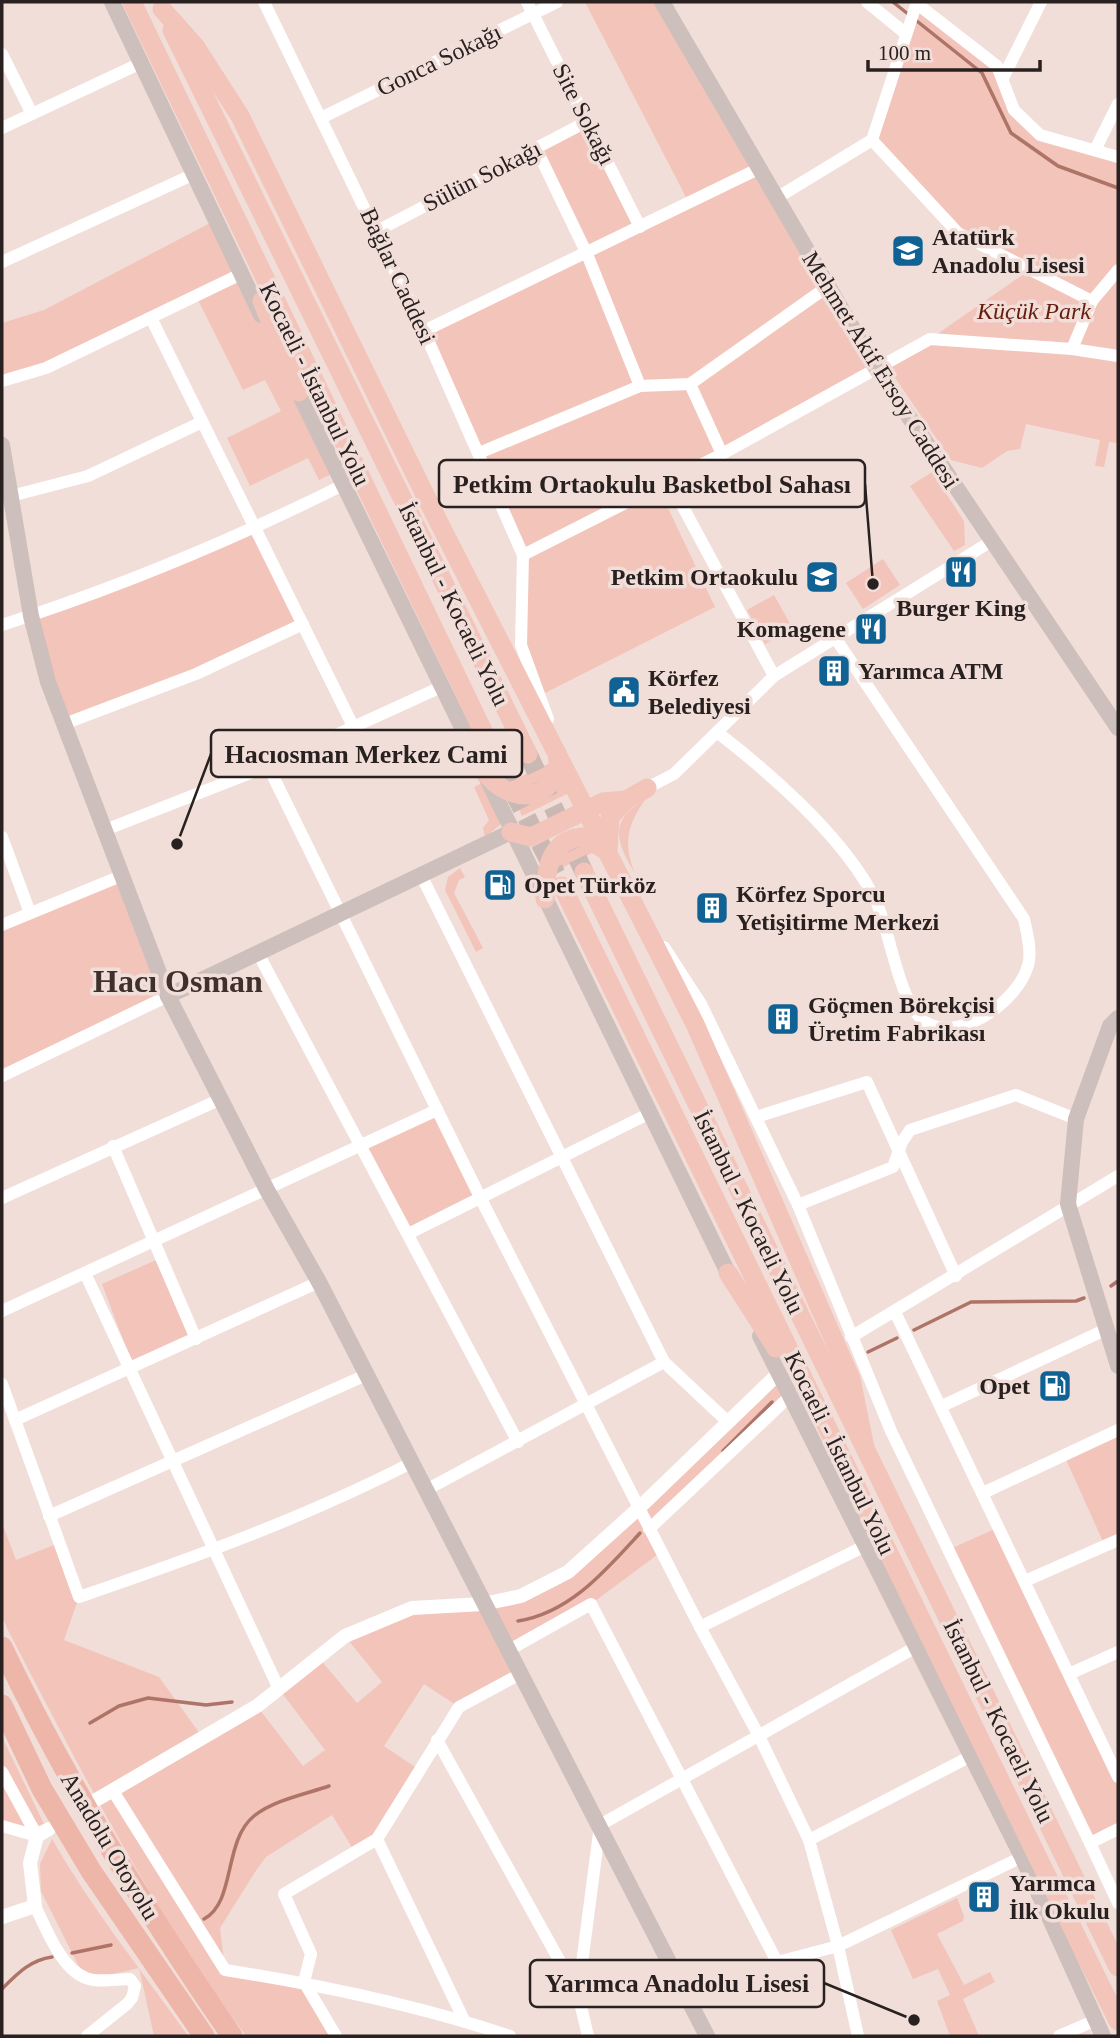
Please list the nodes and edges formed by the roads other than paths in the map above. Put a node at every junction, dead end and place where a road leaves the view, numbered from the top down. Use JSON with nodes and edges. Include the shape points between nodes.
{"nodes":[{"id":1,"x":112,"y":2,"type":"edge"},
{"id":2,"x":132,"y":2,"type":"edge"},
{"id":3,"x":557,"y":2,"type":"edge"},
{"id":4,"x":662,"y":2,"type":"edge"},
{"id":5,"x":867,"y":2,"type":"edge"},
{"id":6,"x":1041,"y":2,"type":"edge"},
{"id":7,"x":267,"y":3,"type":"edge"},
{"id":8,"x":916,"y":3,"type":"edge"},
{"id":9,"x":160,"y":6,"type":"edge"},
{"id":10,"x":530,"y":8,"type":"edge"},
{"id":11,"x":905,"y":33,"type":"junction"},
{"id":12,"x":2,"y":54,"type":"edge"},
{"id":13,"x":141,"y":62,"type":"junction"},
{"id":14,"x":1003,"y":78,"type":"junction"},
{"id":15,"x":1118,"y":104,"type":"edge"},
{"id":16,"x":32,"y":114,"type":"junction"},
{"id":17,"x":321,"y":118,"type":"junction"},
{"id":18,"x":588,"y":121,"type":"junction"},
{"id":19,"x":2,"y":128,"type":"edge"},
{"id":20,"x":191,"y":128,"type":"junction"},
{"id":21,"x":872,"y":141,"type":"junction"},
{"id":22,"x":536,"y":148,"type":"junction"},
{"id":23,"x":1095,"y":150,"type":"junction"},
{"id":24,"x":1118,"y":157,"type":"edge"},
{"id":25,"x":758,"y":169,"type":"junction"},
{"id":26,"x":192,"y":175,"type":"junction"},
{"id":27,"x":775,"y":199,"type":"junction"},
{"id":28,"x":640,"y":227,"type":"junction"},
{"id":29,"x":377,"y":231,"type":"junction"},
{"id":30,"x":587,"y":254,"type":"junction"},
{"id":31,"x":2,"y":262,"type":"edge"},
{"id":32,"x":1118,"y":270,"type":"edge"},
{"id":33,"x":241,"y":274,"type":"junction"},
{"id":34,"x":827,"y":287,"type":"junction"},
{"id":35,"x":1092,"y":300,"type":"junction"},
{"id":36,"x":151,"y":318,"type":"junction"},
{"id":37,"x":424,"y":331,"type":"junction"},
{"id":38,"x":1072,"y":349,"type":"junction"},
{"id":39,"x":1118,"y":356,"type":"edge"},
{"id":40,"x":876,"y":368,"type":"junction"},
{"id":41,"x":2,"y":382,"type":"edge"},
{"id":42,"x":690,"y":384,"type":"junction"},
{"id":43,"x":640,"y":386,"type":"junction"},
{"id":44,"x":299,"y":392,"type":"junction"},
{"id":45,"x":202,"y":422,"type":"junction"},
{"id":46,"x":2,"y":446,"type":"edge"},
{"id":47,"x":479,"y":453,"type":"junction"},
{"id":48,"x":722,"y":454,"type":"junction"},
{"id":49,"x":669,"y":481,"type":"junction"},
{"id":50,"x":345,"y":484,"type":"junction"},
{"id":51,"x":11,"y":496,"type":"junction"},
{"id":52,"x":256,"y":528,"type":"junction"},
{"id":53,"x":990,"y":542,"type":"junction"},
{"id":54,"x":523,"y":555,"type":"junction"},
{"id":55,"x":31,"y":616,"type":"junction"},
{"id":56,"x":303,"y":624,"type":"junction"},
{"id":57,"x":2,"y":625,"type":"edge"},
{"id":58,"x":836,"y":639,"type":"junction"},
{"id":59,"x":774,"y":676,"type":"junction"},
{"id":60,"x":441,"y":687,"type":"junction"},
{"id":61,"x":64,"y":724,"type":"junction"},
{"id":62,"x":353,"y":726,"type":"junction"},
{"id":63,"x":1118,"y":728,"type":"edge"},
{"id":64,"x":717,"y":732,"type":"junction"},
{"id":65,"x":556,"y":748,"type":"junction"},
{"id":66,"x":528,"y":754,"type":"tunnel mouth"},
{"id":67,"x":268,"y":766,"type":"junction"},
{"id":68,"x":491,"y":768,"type":"junction"},
{"id":69,"x":647,"y":788,"type":"junction"},
{"id":70,"x":588,"y":799,"type":"junction"},
{"id":71,"x":626,"y":800,"type":"junction"},
{"id":72,"x":105,"y":830,"type":"junction"},
{"id":73,"x":511,"y":832,"type":"junction"},
{"id":74,"x":2,"y":837,"type":"edge"},
{"id":75,"x":608,"y":852,"type":"junction"},
{"id":76,"x":583,"y":872,"type":"tunnel mouth"},
{"id":77,"x":421,"y":875,"type":"junction"},
{"id":78,"x":121,"y":876,"type":"junction"},
{"id":79,"x":562,"y":886,"type":"tunnel mouth"},
{"id":80,"x":628,"y":894,"type":"junction"},
{"id":81,"x":545,"y":899,"type":"junction"},
{"id":82,"x":30,"y":913,"type":"junction"},
{"id":83,"x":340,"y":915,"type":"junction"},
{"id":84,"x":2,"y":925,"type":"edge"},
{"id":85,"x":259,"y":955,"type":"junction"},
{"id":86,"x":168,"y":996,"type":"junction"},
{"id":87,"x":1118,"y":1018,"type":"edge"},
{"id":88,"x":2,"y":1073,"type":"edge"},
{"id":89,"x":220,"y":1099,"type":"junction"},
{"id":90,"x":437,"y":1110,"type":"junction"},
{"id":91,"x":650,"y":1113,"type":"junction"},
{"id":92,"x":756,"y":1117,"type":"junction"},
{"id":93,"x":1076,"y":1119,"type":"junction"},
{"id":94,"x":360,"y":1145,"type":"junction"},
{"id":95,"x":113,"y":1146,"type":"junction"},
{"id":96,"x":899,"y":1153,"type":"junction"},
{"id":97,"x":562,"y":1157,"type":"junction"},
{"id":98,"x":1118,"y":1177,"type":"edge"},
{"id":99,"x":267,"y":1190,"type":"junction"},
{"id":100,"x":2,"y":1198,"type":"edge"},
{"id":101,"x":481,"y":1199,"type":"junction"},
{"id":102,"x":1068,"y":1204,"type":"junction"},
{"id":103,"x":798,"y":1205,"type":"junction"},
{"id":104,"x":408,"y":1234,"type":"junction"},
{"id":105,"x":153,"y":1242,"type":"junction"},
{"id":106,"x":85,"y":1273,"type":"junction"},
{"id":107,"x":728,"y":1273,"type":"junction"},
{"id":108,"x":956,"y":1276,"type":"junction"},
{"id":109,"x":319,"y":1282,"type":"junction"},
{"id":110,"x":2,"y":1311,"type":"edge"},
{"id":111,"x":895,"y":1312,"type":"junction"},
{"id":112,"x":1107,"y":1329,"type":"junction"},
{"id":113,"x":851,"y":1337,"type":"junction"},
{"id":114,"x":196,"y":1339,"type":"junction"},
{"id":115,"x":664,"y":1362,"type":"junction"},
{"id":116,"x":1118,"y":1366,"type":"edge"},
{"id":117,"x":130,"y":1370,"type":"junction"},
{"id":118,"x":779,"y":1373,"type":"junction"},
{"id":119,"x":366,"y":1375,"type":"junction"},
{"id":120,"x":2,"y":1384,"type":"edge"},
{"id":121,"x":790,"y":1396,"type":"junction"},
{"id":122,"x":586,"y":1406,"type":"junction"},
{"id":123,"x":942,"y":1406,"type":"junction"},
{"id":124,"x":15,"y":1420,"type":"junction"},
{"id":125,"x":728,"y":1422,"type":"junction"},
{"id":126,"x":1118,"y":1430,"type":"edge"},
{"id":127,"x":829,"y":1432,"type":"junction"},
{"id":128,"x":518,"y":1442,"type":"junction"},
{"id":129,"x":865,"y":1448,"type":"junction"},
{"id":130,"x":171,"y":1460,"type":"junction"},
{"id":131,"x":411,"y":1463,"type":"junction"},
{"id":132,"x":426,"y":1490,"type":"junction"},
{"id":133,"x":983,"y":1493,"type":"junction"},
{"id":134,"x":639,"y":1508,"type":"junction"},
{"id":135,"x":49,"y":1516,"type":"junction"},
{"id":136,"x":649,"y":1529,"type":"junction"},
{"id":137,"x":1118,"y":1541,"type":"edge"},
{"id":138,"x":865,"y":1546,"type":"junction"},
{"id":139,"x":213,"y":1552,"type":"junction"},
{"id":140,"x":1025,"y":1581,"type":"junction"},
{"id":141,"x":483,"y":1604,"type":"junction"},
{"id":142,"x":700,"y":1627,"type":"junction"},
{"id":143,"x":2,"y":1647,"type":"edge"},
{"id":144,"x":916,"y":1647,"type":"junction"},
{"id":145,"x":509,"y":1650,"type":"junction"},
{"id":146,"x":1118,"y":1652,"type":"edge"},
{"id":147,"x":522,"y":1673,"type":"junction"},
{"id":148,"x":1069,"y":1674,"type":"junction"},
{"id":149,"x":279,"y":1689,"type":"junction"},
{"id":150,"x":2,"y":1705,"type":"edge"},
{"id":151,"x":760,"y":1735,"type":"junction"},
{"id":152,"x":437,"y":1740,"type":"junction"},
{"id":153,"x":971,"y":1756,"type":"junction"},
{"id":154,"x":2,"y":1772,"type":"edge"},
{"id":155,"x":1118,"y":1777,"type":"edge"},
{"id":156,"x":683,"y":1779,"type":"junction"},
{"id":157,"x":113,"y":1791,"type":"junction"},
{"id":158,"x":96,"y":1801,"type":"dead end"},
{"id":159,"x":600,"y":1825,"type":"junction"},
{"id":160,"x":2,"y":1826,"type":"edge"},
{"id":161,"x":1118,"y":1829,"type":"edge"},
{"id":162,"x":43,"y":1833,"type":"junction"},
{"id":163,"x":377,"y":1839,"type":"junction"},
{"id":164,"x":808,"y":1840,"type":"junction"},
{"id":165,"x":1090,"y":1843,"type":"junction"},
{"id":166,"x":1022,"y":1857,"type":"junction"},
{"id":167,"x":1118,"y":1903,"type":"edge"},
{"id":168,"x":35,"y":1906,"type":"junction"},
{"id":169,"x":2,"y":1917,"type":"edge"},
{"id":170,"x":838,"y":1946,"type":"junction"},
{"id":171,"x":776,"y":1960,"type":"junction"},
{"id":172,"x":1118,"y":1967,"type":"edge"},
{"id":173,"x":304,"y":1982,"type":"junction"},
{"id":174,"x":683,"y":1987,"type":"junction"},
{"id":175,"x":578,"y":1994,"type":"junction"},
{"id":176,"x":1096,"y":2020,"type":"junction"},
{"id":177,"x":464,"y":2021,"type":"junction"},
{"id":178,"x":1118,"y":2021,"type":"edge"},
{"id":179,"x":87,"y":2036,"type":"edge"},
{"id":180,"x":204,"y":2036,"type":"edge"},
{"id":181,"x":232,"y":2036,"type":"edge"},
{"id":182,"x":336,"y":2036,"type":"edge"},
{"id":183,"x":510,"y":2036,"type":"edge"},
{"id":184,"x":588,"y":2036,"type":"edge"},
{"id":185,"x":707,"y":2036,"type":"edge"},
{"id":186,"x":858,"y":2036,"type":"edge"},
{"id":187,"x":1059,"y":2036,"type":"edge"},
{"id":188,"x":1103,"y":2036,"type":"edge"}],
"edges":[{"from":1,"to":13,"type":"main road"},
{"from":2,"to":20,"type":"highway","name":"Kocaeli - İstanbul Yolu"},
{"from":3,"to":10,"type":"street","name":"Gonca Sokağı"},
{"from":4,"to":25,"type":"main road","name":"Mehmet Akif Ersoy Caddesi"},
{"from":5,"to":11,"type":"street"},
{"from":6,"to":14,"type":"street"},
{"from":7,"to":17,"type":"street","name":"Bağlar Caddesi"},
{"from":8,"to":11,"type":"street"},
{"from":8,"to":14,"type":"street","via":[[996,66]]},
{"from":9,"to":65,"type":"highway","via":[[195,46],[240,116],[430,505]]},
{"from":9,"to":66,"type":"highway","name":"İstanbul - Kocaeli Yolu"},
{"from":10,"to":17,"type":"street","name":"Gonca Sokağı"},
{"from":10,"to":18,"type":"street","name":"Site Sokağı"},
{"from":11,"to":21,"type":"street"},
{"from":12,"to":16,"type":"street"},
{"from":13,"to":16,"type":"street"},
{"from":13,"to":26,"type":"main road"},
{"from":14,"to":23,"type":"street","via":[[1014,110],[1040,135]]},
{"from":15,"to":23,"type":"street"},
{"from":16,"to":19,"type":"street"},
{"from":17,"to":29,"type":"street","name":"Bağlar Caddesi"},
{"from":18,"to":22,"type":"street","name":"Sülün Sokağı"},
{"from":18,"to":28,"type":"street","name":"Site Sokağı"},
{"from":20,"to":44,"type":"highway"},
{"from":20,"to":68,"type":"highway","name":"Kocaeli - İstanbul Yolu"},
{"from":21,"to":27,"type":"street"},
{"from":21,"to":35,"type":"street","via":[[958,233]]},
{"from":22,"to":29,"type":"street","name":"Sülün Sokağı"},
{"from":22,"to":30,"type":"street"},
{"from":23,"to":24,"type":"street"},
{"from":25,"to":27,"type":"main road","name":"Mehmet Akif Ersoy Caddesi"},
{"from":25,"to":28,"type":"street"},
{"from":26,"to":31,"type":"street"},
{"from":26,"to":33,"type":"main road"},
{"from":27,"to":34,"type":"main road","name":"Mehmet Akif Ersoy Caddesi"},
{"from":28,"to":30,"type":"street"},
{"from":29,"to":37,"type":"street","name":"Bağlar Caddesi"},
{"from":30,"to":37,"type":"street"},
{"from":30,"to":43,"type":"street"},
{"from":32,"to":35,"type":"street"},
{"from":33,"to":36,"type":"street"},
{"from":33,"to":44,"type":"main road"},
{"from":34,"to":40,"type":"main road","name":"Mehmet Akif Ersoy Caddesi"},
{"from":34,"to":42,"type":"street"},
{"from":35,"to":38,"type":"street"},
{"from":36,"to":41,"type":"street","via":[[46,368]]},
{"from":36,"to":45,"type":"street"},
{"from":37,"to":47,"type":"street","name":"Bağlar Caddesi"},
{"from":38,"to":39,"type":"street"},
{"from":38,"to":40,"type":"street","via":[[930,339]]},
{"from":40,"to":48,"type":"street"},
{"from":40,"to":53,"type":"main road","name":"Mehmet Akif Ersoy Caddesi"},
{"from":42,"to":43,"type":"street"},
{"from":42,"to":48,"type":"street"},
{"from":43,"to":47,"type":"street"},
{"from":44,"to":50,"type":"main road"},
{"from":45,"to":51,"type":"street","via":[[88,476]]},
{"from":45,"to":52,"type":"street"},
{"from":46,"to":51,"type":"main road"},
{"from":47,"to":54,"type":"street","name":"Bağlar Caddesi"},
{"from":48,"to":49,"type":"street"},
{"from":49,"to":54,"type":"street"},
{"from":49,"to":59,"type":"street"},
{"from":50,"to":52,"type":"street"},
{"from":50,"to":60,"type":"main road"},
{"from":51,"to":55,"type":"main road"},
{"from":52,"to":55,"type":"street","via":[[83,600]]},
{"from":52,"to":56,"type":"street"},
{"from":53,"to":58,"type":"street"},
{"from":53,"to":63,"type":"main road","name":"Mehmet Akif Ersoy Caddesi"},
{"from":54,"to":65,"type":"street","via":[[521,645]]},
{"from":55,"to":57,"type":"street"},
{"from":55,"to":61,"type":"main road"},
{"from":56,"to":61,"type":"street","via":[[196,674]]},
{"from":56,"to":62,"type":"street"},
{"from":58,"to":59,"type":"street"},
{"from":58,"to":64,"type":"street","via":[[1024,919],[1029,962],[1010,998],[959,1026],[927,1023],[907,995],[880,911],[862,878],[808,811]]},
{"from":59,"to":64,"type":"street"},
{"from":60,"to":62,"type":"street"},
{"from":60,"to":68,"type":"main road"},
{"from":61,"to":72,"type":"main road"},
{"from":62,"to":67,"type":"street"},
{"from":64,"to":69,"type":"street","via":[[674,774]]},
{"from":65,"to":68,"type":"highway","via":[[556,777],[550,786],[529,796],[506,791]]},
{"from":65,"to":70,"type":"highway","via":[[580,778]]},
{"from":67,"to":72,"type":"street"},
{"from":67,"to":83,"type":"street"},
{"from":68,"to":73,"type":"main road"},
{"from":69,"to":70,"type":"highway"},
{"from":69,"to":71,"type":"highway"},
{"from":70,"to":71,"type":"highway"},
{"from":70,"to":73,"type":"highway","via":[[531,837]]},
{"from":70,"to":75,"type":"highway"},
{"from":71,"to":75,"type":"highway","via":[[610,817]]},
{"from":72,"to":78,"type":"main road"},
{"from":73,"to":77,"type":"main road"},
{"from":73,"to":81,"type":"main road"},
{"from":74,"to":82,"type":"street"},
{"from":75,"to":80,"type":"highway"},
{"from":75,"to":81,"type":"highway","via":[[583,837],[563,843],[550,859]]},
{"from":76,"to":129,"type":"highway","name":"İstanbul - Kocaeli Yolu"},
{"from":77,"to":83,"type":"main road"},
{"from":77,"to":97,"type":"street"},
{"from":78,"to":82,"type":"street"},
{"from":78,"to":86,"type":"main road"},
{"from":79,"to":127,"type":"highway","name":"Kocaeli - İstanbul Yolu"},
{"from":80,"to":92,"type":"street","via":[[701,1004]]},
{"from":80,"to":129,"type":"highway","via":[[695,1024],[822,1309],[850,1379]]},
{"from":81,"to":91,"type":"main road"},
{"from":82,"to":84,"type":"street"},
{"from":83,"to":85,"type":"main road"},
{"from":83,"to":90,"type":"street"},
{"from":85,"to":86,"type":"main road"},
{"from":85,"to":94,"type":"street"},
{"from":86,"to":88,"type":"street"},
{"from":86,"to":89,"type":"main road"},
{"from":87,"to":93,"type":"main road","via":[[1110,1026]]},
{"from":89,"to":95,"type":"street"},
{"from":89,"to":99,"type":"main road"},
{"from":90,"to":94,"type":"street"},
{"from":90,"to":101,"type":"street"},
{"from":91,"to":97,"type":"street"},
{"from":91,"to":107,"type":"main road"},
{"from":92,"to":96,"type":"street","via":[[867,1082]]},
{"from":92,"to":103,"type":"street"},
{"from":93,"to":96,"type":"street","via":[[1016,1095],[910,1130]]},
{"from":93,"to":102,"type":"main road"},
{"from":94,"to":99,"type":"street"},
{"from":94,"to":104,"type":"street"},
{"from":95,"to":100,"type":"street"},
{"from":95,"to":105,"type":"street"},
{"from":96,"to":103,"type":"street","via":[[893,1167]]},
{"from":96,"to":108,"type":"street"},
{"from":97,"to":101,"type":"street"},
{"from":97,"to":115,"type":"street"},
{"from":98,"to":102,"type":"street"},
{"from":99,"to":105,"type":"street"},
{"from":99,"to":109,"type":"main road"},
{"from":101,"to":104,"type":"street"},
{"from":101,"to":122,"type":"street"},
{"from":102,"to":108,"type":"street"},
{"from":102,"to":112,"type":"main road"},
{"from":103,"to":113,"type":"street"},
{"from":104,"to":128,"type":"street"},
{"from":105,"to":106,"type":"street"},
{"from":105,"to":114,"type":"street"},
{"from":106,"to":110,"type":"street"},
{"from":106,"to":117,"type":"street"},
{"from":107,"to":118,"type":"main road"},
{"from":107,"to":127,"type":"highway"},
{"from":108,"to":111,"type":"street"},
{"from":109,"to":114,"type":"street"},
{"from":109,"to":119,"type":"main road"},
{"from":111,"to":113,"type":"street"},
{"from":111,"to":123,"type":"street"},
{"from":112,"to":116,"type":"main road"},
{"from":112,"to":123,"type":"street"},
{"from":113,"to":165,"type":"street","via":[[897,1443]]},
{"from":114,"to":117,"type":"street"},
{"from":115,"to":122,"type":"street"},
{"from":115,"to":125,"type":"street"},
{"from":117,"to":124,"type":"street"},
{"from":117,"to":130,"type":"street"},
{"from":118,"to":121,"type":"main road"},
{"from":118,"to":125,"type":"street"},
{"from":119,"to":130,"type":"street"},
{"from":119,"to":131,"type":"main road"},
{"from":120,"to":124,"type":"street"},
{"from":121,"to":136,"type":"street"},
{"from":121,"to":138,"type":"main road"},
{"from":122,"to":128,"type":"street"},
{"from":122,"to":134,"type":"street"},
{"from":123,"to":133,"type":"street"},
{"from":124,"to":135,"type":"street"},
{"from":125,"to":134,"type":"street"},
{"from":126,"to":133,"type":"street"},
{"from":127,"to":178,"type":"highway","name":"Kocaeli - İstanbul Yolu"},
{"from":128,"to":132,"type":"street"},
{"from":129,"to":172,"type":"highway","name":"İstanbul - Kocaeli Yolu"},
{"from":130,"to":135,"type":"street"},
{"from":130,"to":139,"type":"street"},
{"from":131,"to":132,"type":"main road"},
{"from":131,"to":139,"type":"street"},
{"from":132,"to":141,"type":"main road"},
{"from":133,"to":140,"type":"street"},
{"from":134,"to":136,"type":"street"},
{"from":134,"to":141,"type":"street","via":[[568,1572],[521,1596]]},
{"from":135,"to":139,"type":"street","via":[[79,1597]]},
{"from":136,"to":142,"type":"street"},
{"from":137,"to":140,"type":"street"},
{"from":138,"to":142,"type":"street"},
{"from":138,"to":144,"type":"main road"},
{"from":139,"to":149,"type":"street"},
{"from":140,"to":148,"type":"street"},
{"from":141,"to":145,"type":"main road"},
{"from":141,"to":149,"type":"street","via":[[412,1608],[345,1636]]},
{"from":142,"to":151,"type":"street"},
{"from":143,"to":181,"type":"highway","name":"Anadolu Otoyolu","via":[[113,1856]]},
{"from":144,"to":151,"type":"street"},
{"from":144,"to":153,"type":"main road"},
{"from":145,"to":147,"type":"main road"},
{"from":145,"to":156,"type":"street","via":[[591,1604]]},
{"from":146,"to":148,"type":"street"},
{"from":147,"to":152,"type":"street","via":[[458,1707]]},
{"from":147,"to":159,"type":"main road"},
{"from":148,"to":155,"type":"street"},
{"from":149,"to":157,"type":"street"},
{"from":150,"to":180,"type":"highway","name":"Anadolu Otoyolu","via":[[42,1788],[91,1871]]},
{"from":151,"to":156,"type":"street"},
{"from":151,"to":164,"type":"street"},
{"from":152,"to":163,"type":"street"},
{"from":152,"to":175,"type":"street"},
{"from":153,"to":164,"type":"street"},
{"from":153,"to":166,"type":"main road"},
{"from":154,"to":162,"type":"street"},
{"from":156,"to":159,"type":"street"},
{"from":156,"to":171,"type":"street"},
{"from":157,"to":158,"type":"street"},
{"from":157,"to":173,"type":"street","via":[[225,1970]]},
{"from":159,"to":174,"type":"main road"},
{"from":159,"to":175,"type":"street"},
{"from":160,"to":162,"type":"street"},
{"from":161,"to":165,"type":"street"},
{"from":162,"to":168,"type":"street","via":[[30,1863]]},
{"from":163,"to":173,"type":"street","via":[[284,1894],[311,1954]]},
{"from":163,"to":177,"type":"street"},
{"from":164,"to":170,"type":"street"},
{"from":165,"to":167,"type":"street"},
{"from":166,"to":170,"type":"street"},
{"from":166,"to":176,"type":"main road"},
{"from":168,"to":169,"type":"street"},
{"from":168,"to":179,"type":"street","via":[[58,1950],[81,1976],[133,1981],[132,1998]]},
{"from":170,"to":171,"type":"street"},
{"from":170,"to":186,"type":"street"},
{"from":171,"to":174,"type":"street"},
{"from":173,"to":177,"type":"street"},
{"from":173,"to":182,"type":"street"},
{"from":174,"to":185,"type":"main road"},
{"from":175,"to":184,"type":"street"},
{"from":176,"to":187,"type":"street"},
{"from":176,"to":188,"type":"main road"},
{"from":177,"to":183,"type":"street"}]}
